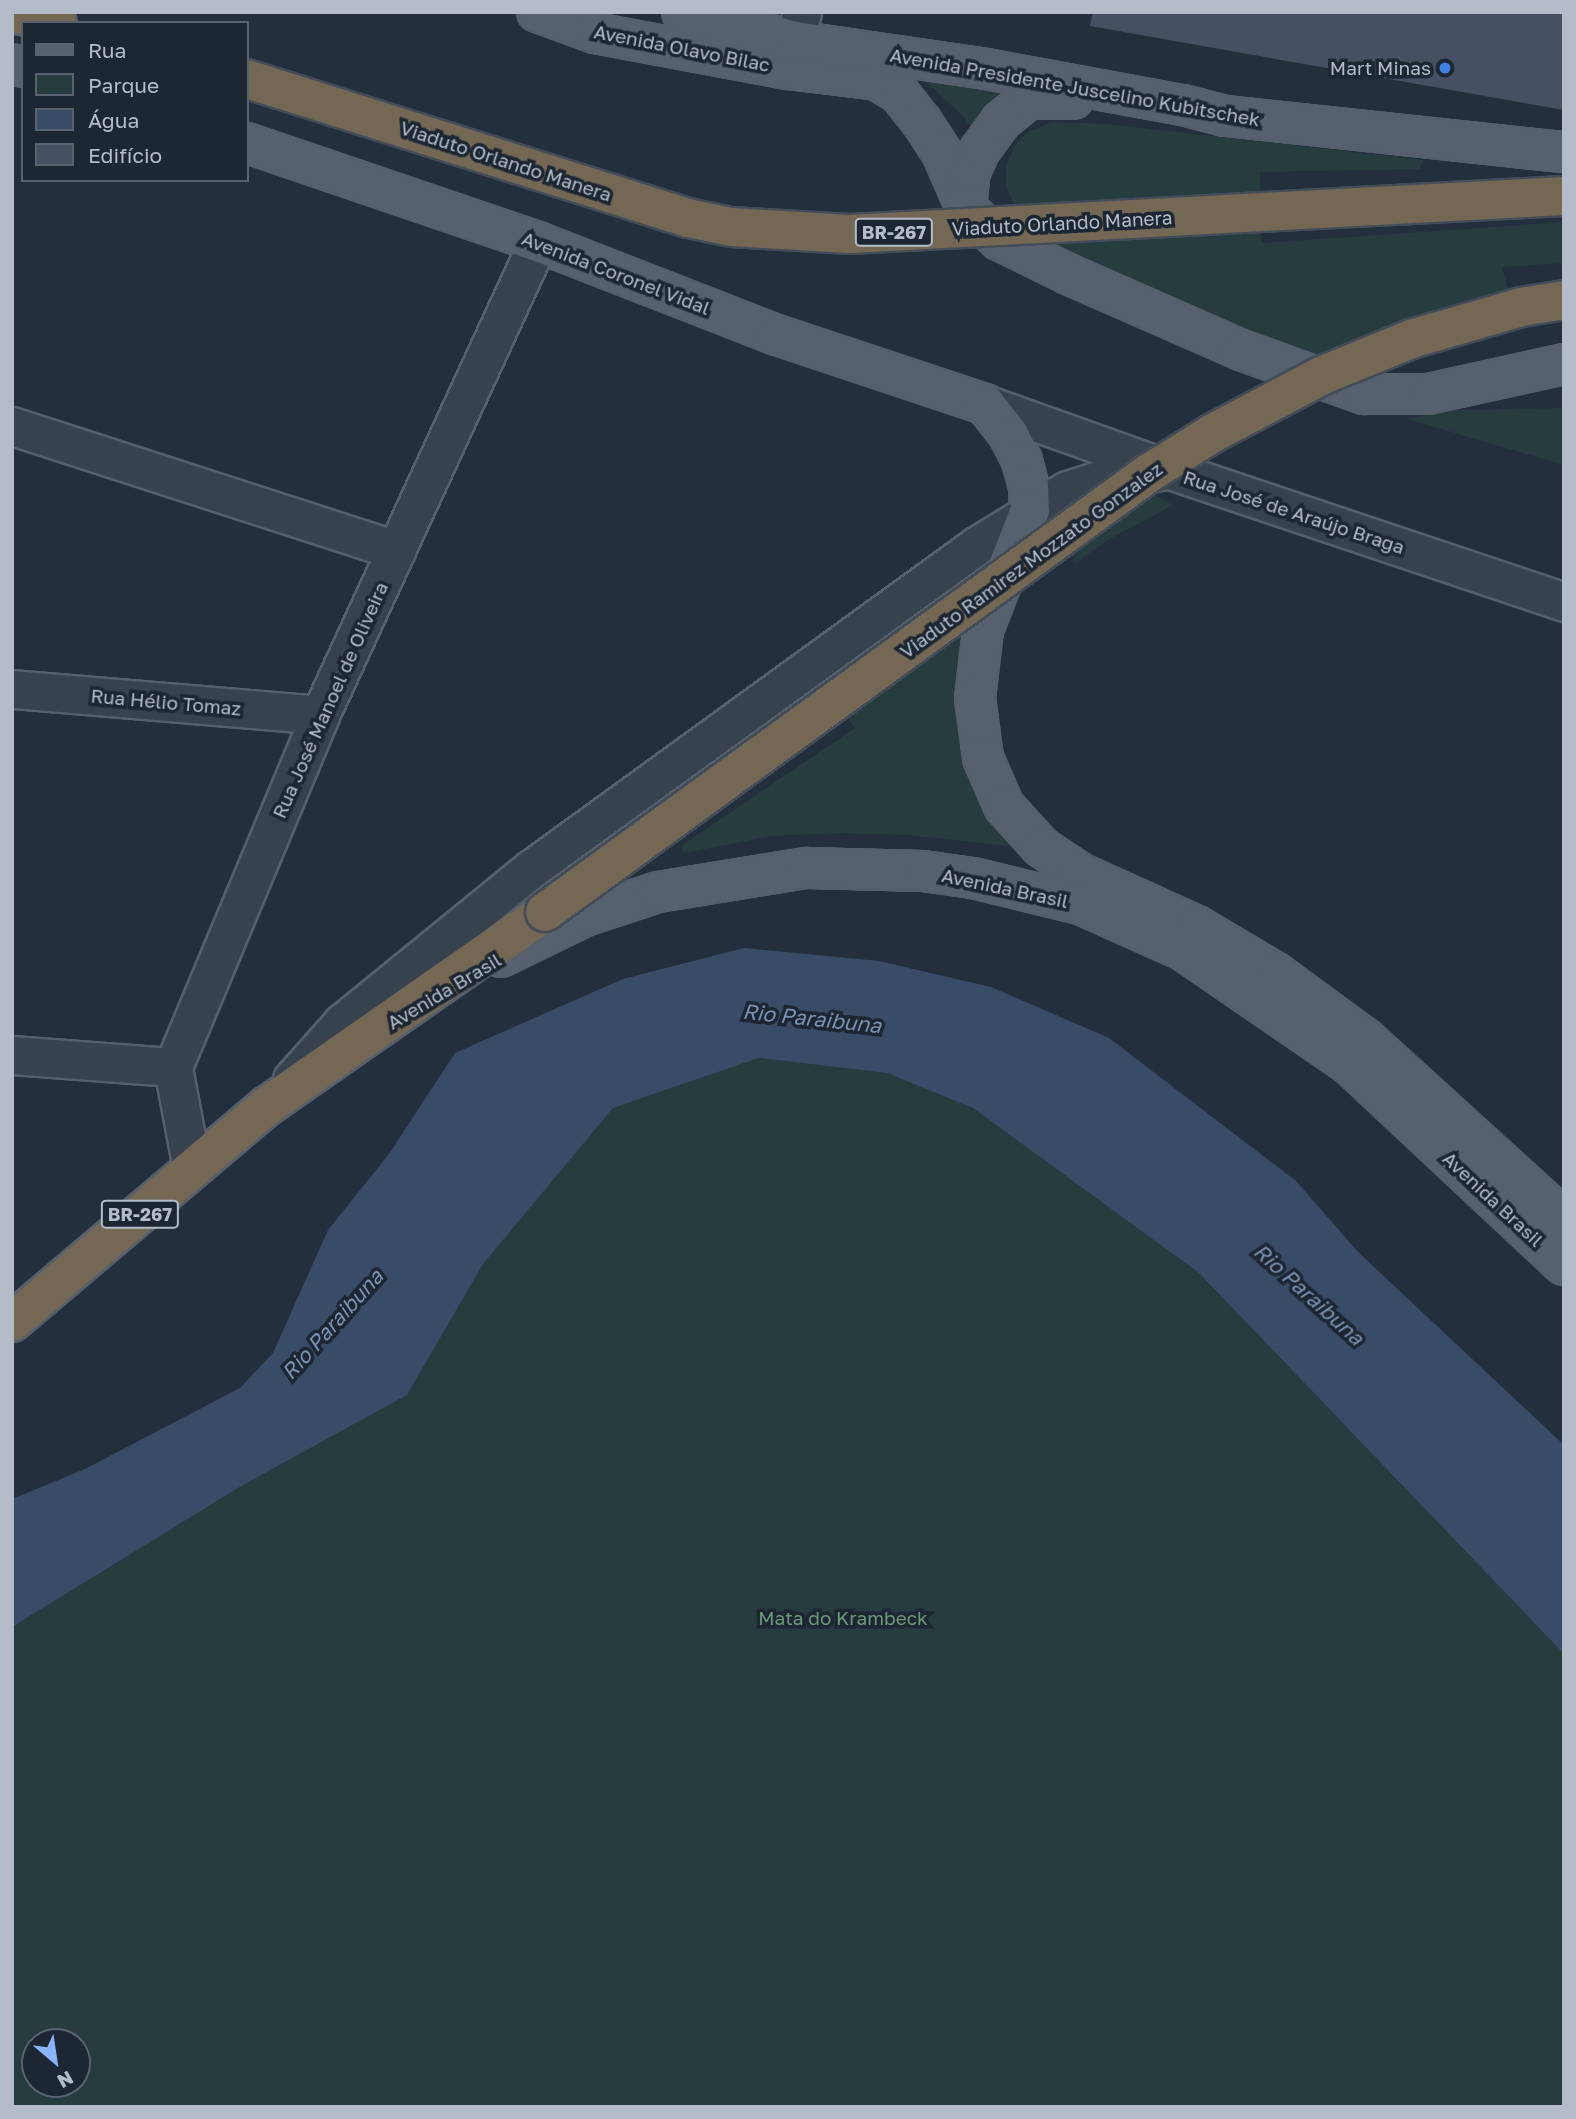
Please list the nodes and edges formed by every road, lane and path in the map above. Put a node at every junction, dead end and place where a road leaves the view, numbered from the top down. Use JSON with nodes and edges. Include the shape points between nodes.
{"nodes":[{"id":1,"x":537,"y":12,"type":"edge"},
{"id":2,"x":682,"y":12,"type":"edge"},
{"id":3,"x":12,"y":13,"type":"edge"},
{"id":4,"x":48,"y":21,"type":"edge"},
{"id":5,"x":606,"y":22,"type":"edge"},
{"id":6,"x":795,"y":41,"type":"edge"},
{"id":7,"x":248,"y":79,"type":"edge"},
{"id":8,"x":1225,"y":116,"type":"junction"},
{"id":9,"x":248,"y":143,"type":"edge"},
{"id":10,"x":1564,"y":152,"type":"edge"},
{"id":11,"x":1564,"y":196,"type":"edge"},
{"id":12,"x":966,"y":208,"type":"junction"},
{"id":13,"x":538,"y":242,"type":"junction"},
{"id":14,"x":1564,"y":300,"type":"edge"},
{"id":15,"x":1561,"y":367,"type":"edge"},
{"id":16,"x":985,"y":404,"type":"junction"},
{"id":17,"x":12,"y":426,"type":"edge"},
{"id":18,"x":1170,"y":470,"type":"junction"},
{"id":19,"x":1030,"y":510,"type":"junction"},
{"id":20,"x":397,"y":550,"type":"junction"},
{"id":21,"x":1564,"y":602,"type":"edge"},
{"id":22,"x":12,"y":689,"type":"edge"},
{"id":23,"x":320,"y":715,"type":"junction"},
{"id":24,"x":545,"y":912,"type":"joint"},
{"id":25,"x":362,"y":1041,"type":"junction"},
{"id":26,"x":12,"y":1055,"type":"edge"},
{"id":27,"x":173,"y":1067,"type":"junction"},
{"id":28,"x":267,"y":1106,"type":"junction"},
{"id":29,"x":192,"y":1169,"type":"junction"},
{"id":30,"x":1476,"y":1183,"type":"junction"},
{"id":31,"x":1564,"y":1219,"type":"edge"},
{"id":32,"x":1564,"y":1239,"type":"edge"},
{"id":33,"x":1564,"y":1265,"type":"edge"},
{"id":34,"x":12,"y":1322,"type":"edge"}],
"edges":[{"from":1,"to":5,"type":"main road","name":"Avenida Olavo Bilac"},
{"from":2,"to":6,"type":"main road","name":"Avenida Olavo Bilac"},
{"from":3,"to":4,"type":"highway"},
{"from":5,"to":6,"type":"main road","name":"Avenida Olavo Bilac"},
{"from":6,"to":8,"type":"main road","name":"Avenida Presidente Juscelino Kubitschek","via":[[986,69]]},
{"from":6,"to":12,"type":"main road","name":"Avenida Presidente Juscelino Kubitschek","via":[[899,93],[942,153]]},
{"from":7,"to":11,"type":"highway","name":"Viaduto Orlando Manera","number":"BR-267","bridge":true,"via":[[688,218],[730,227],[850,234]]},
{"from":8,"to":10,"type":"main road","name":"Avenida Presidente Juscelino Kubitschek"},
{"from":8,"to":12,"type":"main road","via":[[1076,99],[1028,99],[1001,121],[980,150],[970,172]]},
{"from":9,"to":13,"type":"main road","name":"Avenida Coronel Vidal"},
{"from":12,"to":15,"type":"main road","name":"Avenida Presidente Juscelino Kubitschek","via":[[999,240],[1068,274],[1241,350],[1364,394],[1428,394]]},
{"from":13,"to":16,"type":"main road","name":"Avenida Coronel Vidal","via":[[778,335]]},
{"from":13,"to":20,"type":"street","name":"Rua José Manoel de Oliveira"},
{"from":14,"to":24,"type":"highway","name":"Viaduto Ramirez Mozzato Gonzalez","number":"BR-267","bridge":true,"via":[[1521,307],[1411,339],[1322,375],[1213,433],[1082,522]]},
{"from":16,"to":18,"type":"street","name":"Rua José de Araújo Braga"},
{"from":16,"to":19,"type":"main road","name":"Avenida Brasil","via":[[1022,461]]},
{"from":17,"to":20,"type":"street"},
{"from":18,"to":19,"type":"street","name":"Avenida Brasil","via":[[1092,481]]},
{"from":18,"to":21,"type":"street","name":"Rua José de Araújo Braga"},
{"from":19,"to":28,"type":"street","name":"Avenida Brasil","via":[[531,869],[342,1023]]},
{"from":19,"to":31,"type":"main road","name":"Avenida Brasil","via":[[983,630],[975,698],[984,758],[1004,806],[1041,847],[1080,873],[1197,926],[1276,973],[1355,1031]]},
{"from":20,"to":23,"type":"street","name":"Rua José Manoel de Oliveira"},
{"from":22,"to":23,"type":"street","name":"Rua Hélio Tomaz"},
{"from":23,"to":27,"type":"street","name":"Rua José Manoel de Oliveira"},
{"from":24,"to":25,"type":"highway","name":"Avenida Brasil","number":"BR-267"},
{"from":25,"to":28,"type":"highway","name":"Avenida Brasil","number":"BR-267"},
{"from":25,"to":30,"type":"main road","name":"Avenida Brasil","via":[[511,951],[584,916],[658,892],[807,868],[923,871],[1080,904],[1182,950],[1349,1064]]},
{"from":26,"to":27,"type":"street"},
{"from":27,"to":29,"type":"street"},
{"from":28,"to":29,"type":"highway","name":"Avenida Brasil","number":"BR-267"},
{"from":29,"to":34,"type":"highway","name":"Avenida Brasil","number":"BR-267"},
{"from":30,"to":32,"type":"main road","via":[[1487,1177],[1500,1181]]},
{"from":30,"to":33,"type":"main road","name":"Avenida Brasil"}]}
